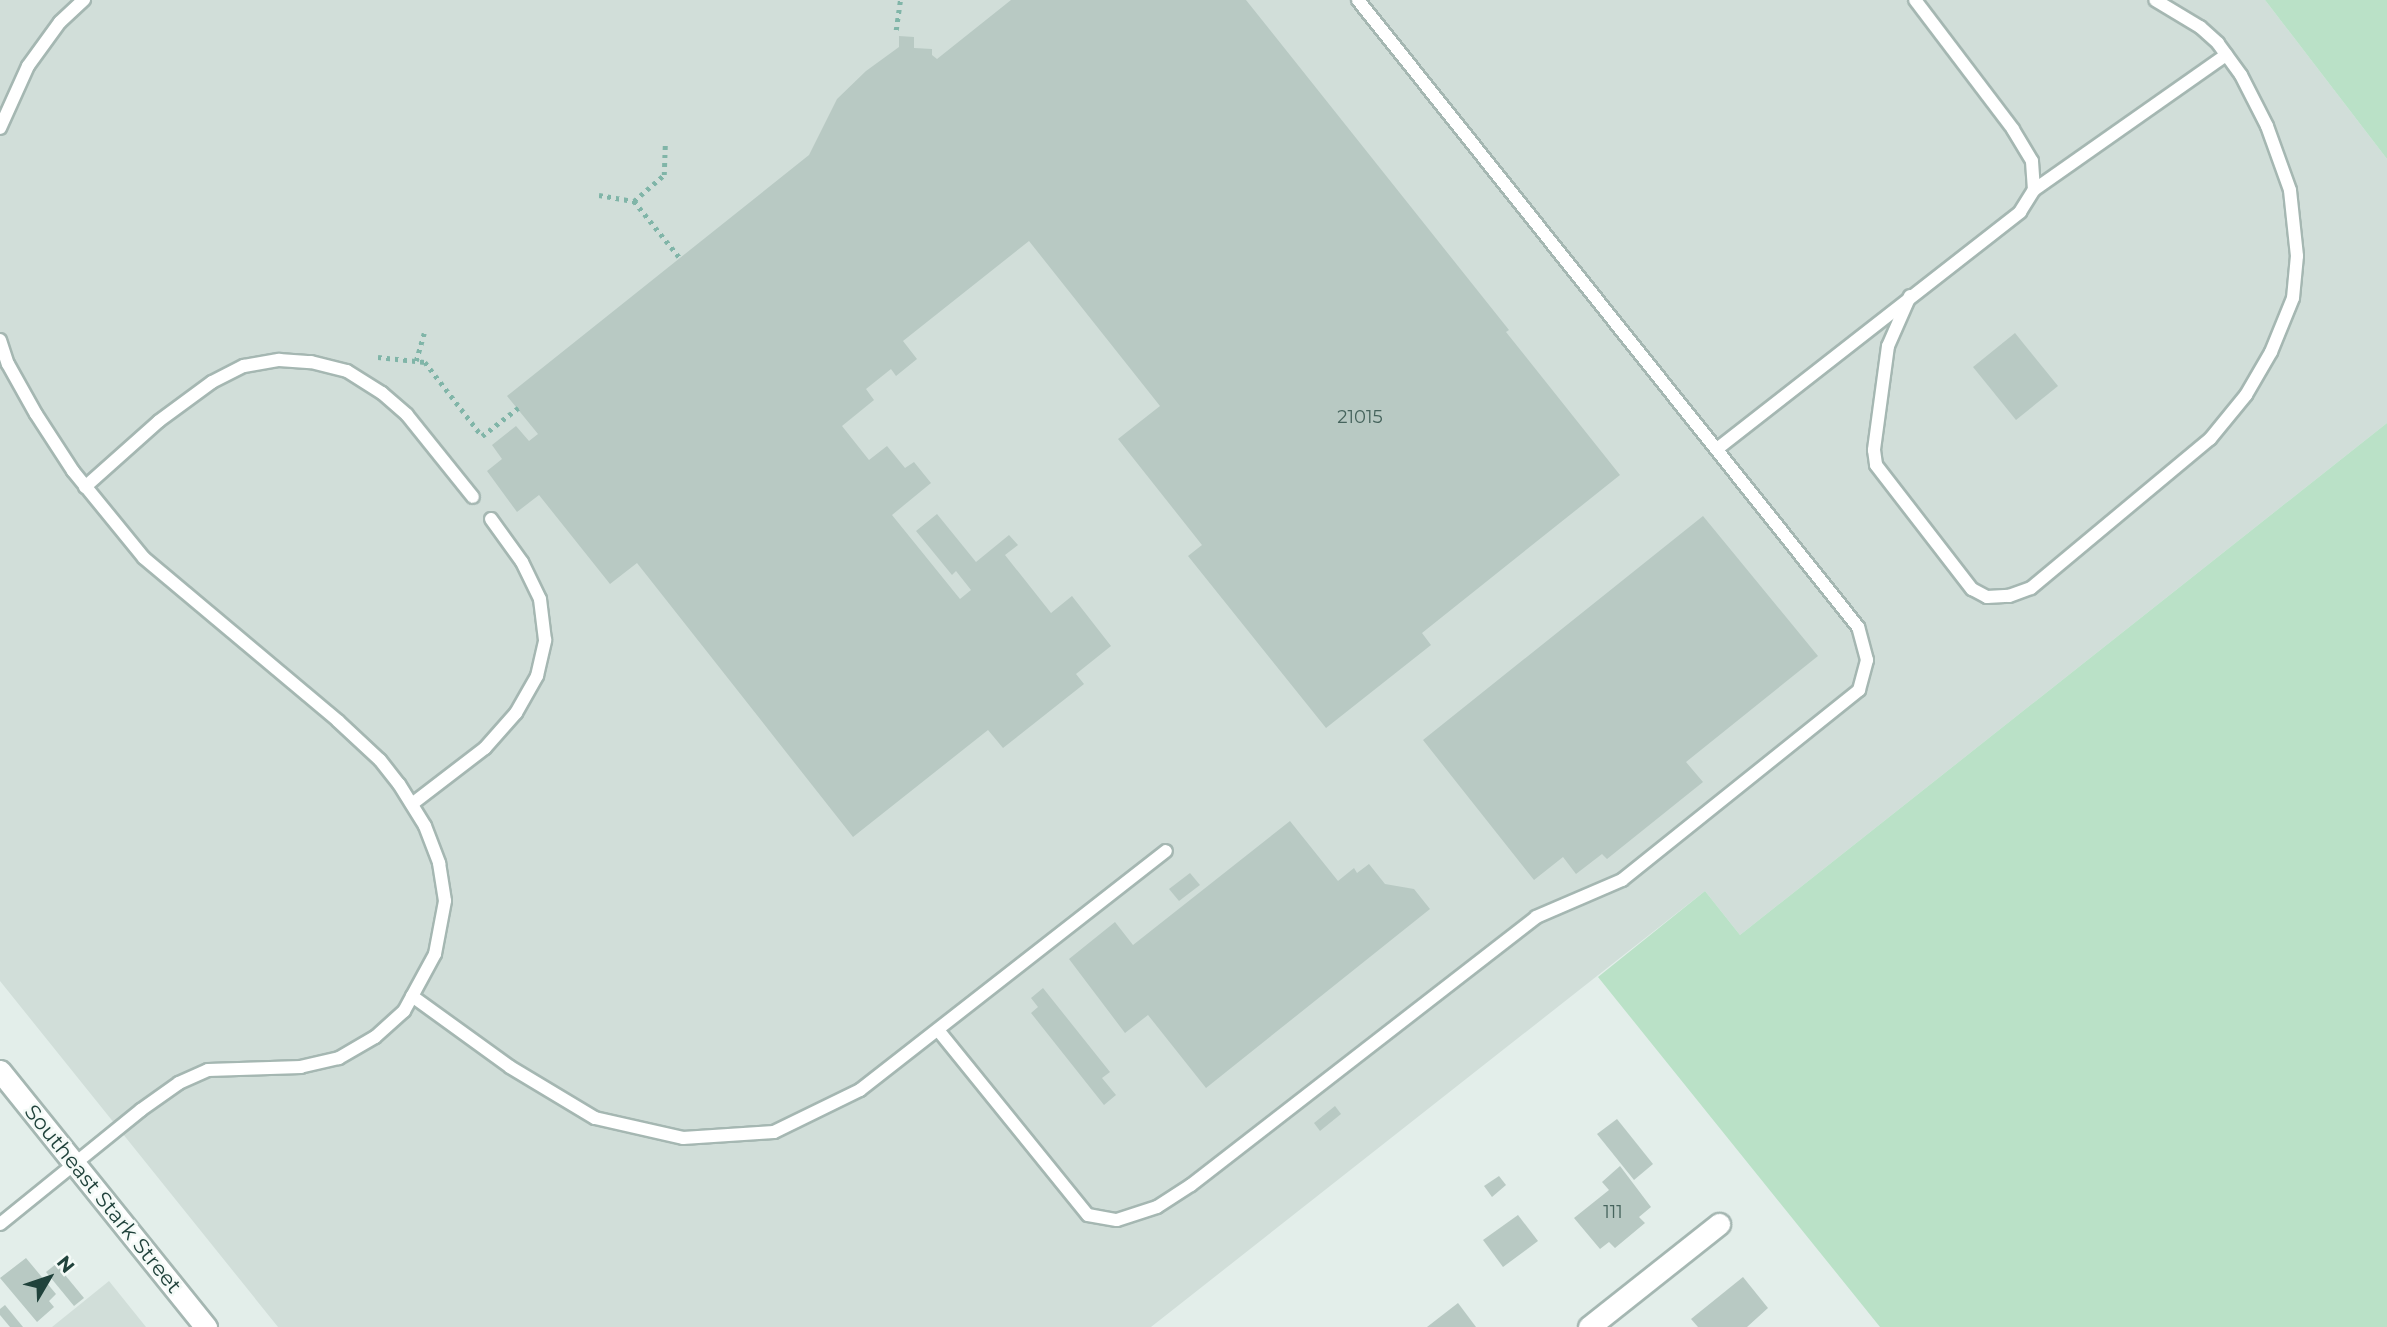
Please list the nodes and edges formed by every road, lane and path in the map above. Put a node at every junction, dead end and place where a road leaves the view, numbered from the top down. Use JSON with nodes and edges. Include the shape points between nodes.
{"nodes":[{"id":1,"x":84,"y":0,"type":"edge"},
{"id":2,"x":900,"y":0,"type":"edge"},
{"id":3,"x":1358,"y":0,"type":"edge"},
{"id":4,"x":1915,"y":0,"type":"edge"},
{"id":5,"x":2155,"y":0,"type":"edge"},
{"id":6,"x":896,"y":30,"type":"dead end"},
{"id":7,"x":2226,"y":55,"type":"junction"},
{"id":8,"x":0,"y":128,"type":"edge"},
{"id":9,"x":666,"y":145,"type":"dead end"},
{"id":10,"x":2034,"y":190,"type":"junction"},
{"id":11,"x":599,"y":195,"type":"dead end"},
{"id":12,"x":634,"y":201,"type":"junction"},
{"id":13,"x":680,"y":258,"type":"dead end"},
{"id":14,"x":1910,"y":296,"type":"junction"},
{"id":15,"x":424,"y":333,"type":"dead end"},
{"id":16,"x":0,"y":340,"type":"edge"},
{"id":17,"x":379,"y":357,"type":"dead end"},
{"id":18,"x":415,"y":361,"type":"junction"},
{"id":19,"x":518,"y":408,"type":"dead end"},
{"id":20,"x":1717,"y":449,"type":"junction"},
{"id":21,"x":85,"y":487,"type":"junction"},
{"id":22,"x":473,"y":497,"type":"dead end"},
{"id":23,"x":491,"y":519,"type":"dead end"},
{"id":24,"x":412,"y":804,"type":"junction"},
{"id":25,"x":1166,"y":850,"type":"dead end"},
{"id":26,"x":412,"y":996,"type":"junction"},
{"id":27,"x":938,"y":1030,"type":"junction"},
{"id":28,"x":0,"y":1071,"type":"edge"},
{"id":29,"x":75,"y":1164,"type":"junction"},
{"id":30,"x":0,"y":1224,"type":"edge"},
{"id":31,"x":1719,"y":1224,"type":"dead end"},
{"id":32,"x":206,"y":1327,"type":"edge"},
{"id":33,"x":1589,"y":1327,"type":"edge"}],
"edges":[{"from":1,"to":8,"type":"lane","via":[[28,66]]},
{"from":2,"to":6,"type":"path"},
{"from":3,"to":20,"type":"lane"},
{"from":4,"to":10,"type":"lane","via":[[2013,129],[2032,160]]},
{"from":5,"to":7,"type":"lane","via":[[2200,27]]},
{"from":7,"to":10,"type":"lane"},
{"from":7,"to":14,"type":"lane","via":[[2267,126],[2290,190],[2297,256],[2293,298],[2271,352],[2246,395],[2210,439],[2031,588],[1987,597],[1972,589],[1876,465],[1888,346]]},
{"from":9,"to":12,"type":"path","via":[[664,176]]},
{"from":10,"to":14,"type":"lane","via":[[2020,212]]},
{"from":11,"to":12,"type":"path"},
{"from":12,"to":13,"type":"path"},
{"from":14,"to":20,"type":"lane"},
{"from":15,"to":18,"type":"path"},
{"from":16,"to":21,"type":"lane","via":[[36,414]]},
{"from":17,"to":18,"type":"path"},
{"from":18,"to":19,"type":"path","via":[[425,362],[482,436]]},
{"from":20,"to":27,"type":"lane","via":[[1858,627],[1867,660],[1859,690],[1622,880],[1536,917],[1191,1185],[1157,1207],[1116,1220],[1088,1215]]},
{"from":21,"to":22,"type":"lane","via":[[159,421],[212,382],[244,366],[279,360],[347,371],[382,393],[407,415]]},
{"from":21,"to":24,"type":"lane","via":[[144,558],[338,721],[377,757]]},
{"from":23,"to":24,"type":"lane","via":[[522,562],[540,599],[545,640],[537,676],[516,713],[485,748]]},
{"from":24,"to":26,"type":"lane","via":[[439,863],[445,901],[435,954]]},
{"from":25,"to":27,"type":"lane"},
{"from":26,"to":27,"type":"lane","via":[[510,1067],[595,1118],[683,1138],[774,1132],[860,1090]]},
{"from":26,"to":29,"type":"lane","via":[[404,1011],[375,1037],[339,1058],[301,1067],[208,1070],[179,1083]]},
{"from":28,"to":29,"type":"main road","name":"Southeast Stark Street"},
{"from":29,"to":30,"type":"lane"},
{"from":29,"to":32,"type":"main road","name":"Southeast Stark Street"},
{"from":31,"to":33,"type":"main road"}]}
